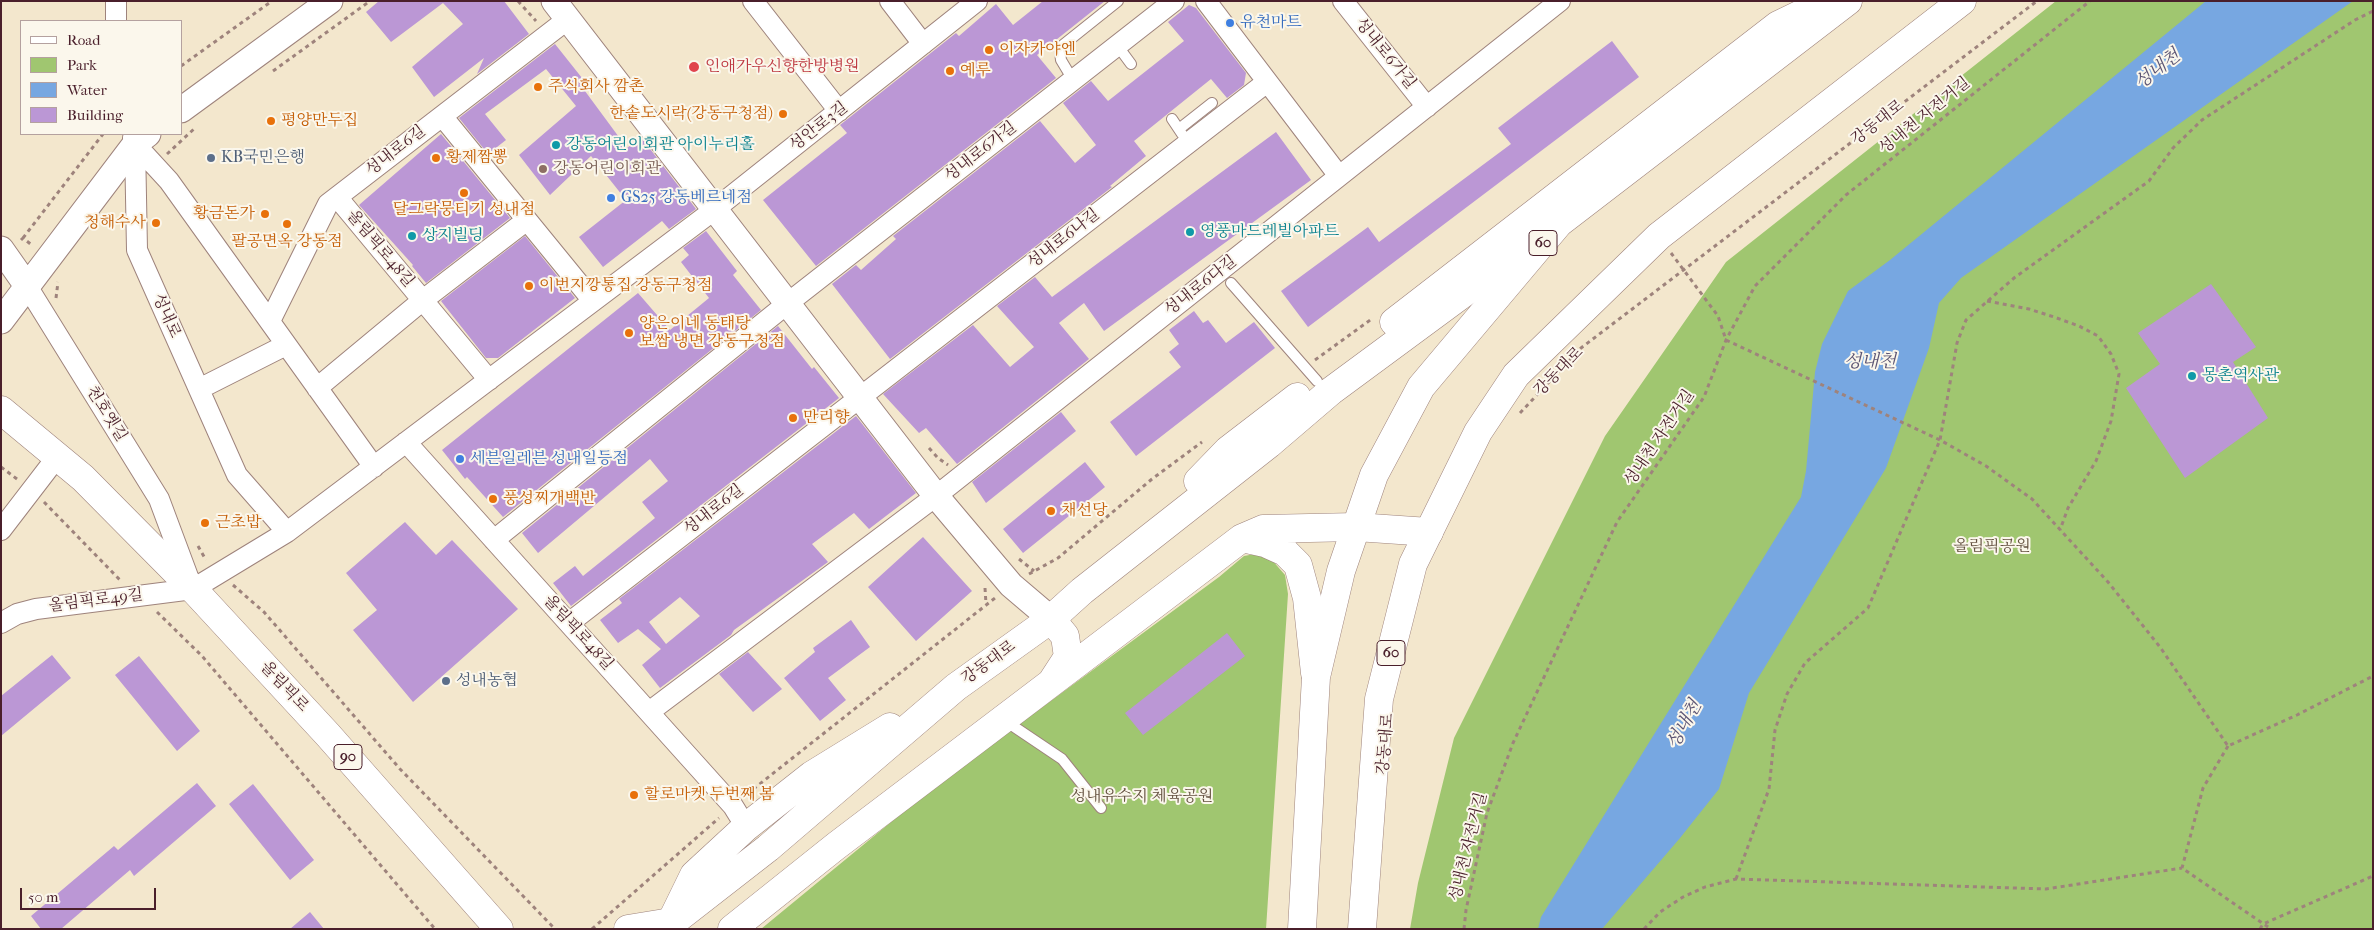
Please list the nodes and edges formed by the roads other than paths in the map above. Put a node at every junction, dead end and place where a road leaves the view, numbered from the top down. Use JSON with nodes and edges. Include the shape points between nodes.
{"nodes":[{"id":1,"x":116,"y":1,"type":"edge"},
{"id":2,"x":330,"y":1,"type":"edge"},
{"id":3,"x":753,"y":1,"type":"edge"},
{"id":4,"x":890,"y":1,"type":"edge"},
{"id":5,"x":977,"y":1,"type":"edge"},
{"id":6,"x":1118,"y":1,"type":"edge"},
{"id":7,"x":1174,"y":1,"type":"edge"},
{"id":8,"x":1206,"y":1,"type":"edge"},
{"id":9,"x":1560,"y":1,"type":"edge"},
{"id":10,"x":1828,"y":1,"type":"edge"},
{"id":11,"x":1848,"y":1,"type":"edge"},
{"id":12,"x":1962,"y":1,"type":"edge"},
{"id":13,"x":1352,"y":4,"type":"edge"},
{"id":14,"x":561,"y":10,"type":"edge"},
{"id":15,"x":116,"y":20,"type":"edge"},
{"id":16,"x":923,"y":44,"type":"junction"},
{"id":17,"x":1117,"y":45,"type":"junction"},
{"id":18,"x":1131,"y":64,"type":"dead end"},
{"id":19,"x":1074,"y":80,"type":"junction"},
{"id":20,"x":1268,"y":82,"type":"junction"},
{"id":21,"x":1212,"y":103,"type":"dead end"},
{"id":22,"x":1427,"y":107,"type":"junction"},
{"id":23,"x":839,"y":111,"type":"junction"},
{"id":24,"x":442,"y":116,"type":"junction"},
{"id":25,"x":191,"y":117,"type":"edge"},
{"id":26,"x":1172,"y":119,"type":"dead end"},
{"id":27,"x":1184,"y":136,"type":"junction"},
{"id":28,"x":138,"y":137,"type":"edge"},
{"id":29,"x":1339,"y":176,"type":"junction"},
{"id":30,"x":337,"y":197,"type":"junction"},
{"id":31,"x":715,"y":209,"type":"junction"},
{"id":32,"x":527,"y":220,"type":"junction"},
{"id":33,"x":1559,"y":223,"type":"junction"},
{"id":34,"x":2,"y":250,"type":"edge"},
{"id":35,"x":1231,"y":283,"type":"dead end"},
{"id":36,"x":27,"y":286,"type":"junction"},
{"id":37,"x":423,"y":300,"type":"junction"},
{"id":38,"x":593,"y":301,"type":"junction"},
{"id":39,"x":788,"y":303,"type":"junction"},
{"id":40,"x":1,"y":321,"type":"edge"},
{"id":41,"x":270,"y":321,"type":"junction"},
{"id":42,"x":286,"y":345,"type":"junction"},
{"id":43,"x":489,"y":380,"type":"junction"},
{"id":44,"x":1317,"y":381,"type":"junction"},
{"id":45,"x":317,"y":388,"type":"junction"},
{"id":46,"x":198,"y":389,"type":"junction"},
{"id":47,"x":860,"y":397,"type":"junction"},
{"id":48,"x":1,"y":410,"type":"edge"},
{"id":49,"x":406,"y":442,"type":"junction"},
{"id":50,"x":57,"y":457,"type":"junction"},
{"id":51,"x":374,"y":467,"type":"junction"},
{"id":52,"x":936,"y":496,"type":"junction"},
{"id":53,"x":1356,"y":527,"type":"junction"},
{"id":54,"x":1,"y":530,"type":"edge"},
{"id":55,"x":287,"y":532,"type":"junction"},
{"id":56,"x":1428,"y":532,"type":"junction"},
{"id":57,"x":1242,"y":538,"type":"junction"},
{"id":58,"x":494,"y":540,"type":"junction"},
{"id":59,"x":1126,"y":555,"type":"junction"},
{"id":60,"x":193,"y":589,"type":"junction"},
{"id":61,"x":1051,"y":619,"type":"junction"},
{"id":62,"x":1,"y":623,"type":"edge"},
{"id":63,"x":569,"y":623,"type":"junction"},
{"id":64,"x":1316,"y":677,"type":"junction"},
{"id":65,"x":1052,"y":682,"type":"junction"},
{"id":66,"x":956,"y":687,"type":"junction"},
{"id":67,"x":649,"y":712,"type":"junction"},
{"id":68,"x":1003,"y":719,"type":"junction"},
{"id":69,"x":1101,"y":808,"type":"dead end"},
{"id":70,"x":746,"y":827,"type":"junction"},
{"id":71,"x":668,"y":925,"type":"edge"},
{"id":72,"x":499,"y":929,"type":"edge"},
{"id":73,"x":628,"y":929,"type":"edge"},
{"id":74,"x":732,"y":929,"type":"edge"},
{"id":75,"x":1302,"y":929,"type":"edge"},
{"id":76,"x":1362,"y":929,"type":"edge"}],
"edges":[{"from":1,"to":15,"type":"street"},
{"from":2,"to":25,"type":"street"},
{"from":3,"to":23,"type":"street"},
{"from":4,"to":16,"type":"street"},
{"from":5,"to":16,"type":"street","name":"성안로3길"},
{"from":6,"to":19,"type":"lane","via":[[1063,45],[1061,60]]},
{"from":7,"to":17,"type":"street","name":"성내로6가길"},
{"from":8,"to":20,"type":"street"},
{"from":9,"to":22,"type":"street","name":"성내로6다길"},
{"from":10,"to":44,"type":"main road","via":[[1778,25]]},
{"from":11,"to":33,"type":"main road","name":"강동대로","number":"60"},
{"from":12,"to":56,"type":"main road","name":"강동대로","number":"60","via":[[1659,236],[1516,376],[1508,407],[1478,432]]},
{"from":13,"to":22,"type":"street","name":"성내로6가길"},
{"from":14,"to":24,"type":"street","name":"성내로6길"},
{"from":14,"to":31,"type":"street","name":"성내로6길"},
{"from":16,"to":23,"type":"street","name":"성안로3길"},
{"from":17,"to":18,"type":"lane"},
{"from":17,"to":19,"type":"street","name":"성내로6가길"},
{"from":19,"to":39,"type":"street","name":"성내로6가길"},
{"from":20,"to":27,"type":"street","name":"성내로6나길"},
{"from":20,"to":29,"type":"street"},
{"from":21,"to":27,"type":"lane"},
{"from":22,"to":29,"type":"street","name":"성내로6다길"},
{"from":23,"to":31,"type":"street","name":"성안로3길"},
{"from":24,"to":30,"type":"street","name":"성내로6길"},
{"from":24,"to":32,"type":"street"},
{"from":26,"to":27,"type":"lane"},
{"from":27,"to":47,"type":"street","name":"성내로6나길"},
{"from":28,"to":36,"type":"street"},
{"from":28,"to":41,"type":"street","via":[[155,166]]},
{"from":28,"to":46,"type":"street","name":"성내로","via":[[137,250]]},
{"from":29,"to":52,"type":"street","name":"성내로6다길"},
{"from":30,"to":37,"type":"street","name":"올림픽로48길"},
{"from":30,"to":41,"type":"street","name":"성내로6길","via":[[328,204]]},
{"from":31,"to":38,"type":"street"},
{"from":31,"to":39,"type":"street","name":"성내로6길"},
{"from":32,"to":37,"type":"street","name":"올림픽로48길"},
{"from":32,"to":38,"type":"street"},
{"from":33,"to":53,"type":"main road","name":"강동대로","number":"60","via":[[1421,387],[1374,475]]},
{"from":33,"to":59,"type":"main road","name":"강동대로","via":[[1331,391]]},
{"from":34,"to":36,"type":"street","name":"천호옛길"},
{"from":35,"to":44,"type":"lane"},
{"from":36,"to":40,"type":"street"},
{"from":36,"to":60,"type":"street","name":"천호옛길","via":[[158,499]]},
{"from":37,"to":43,"type":"street","name":"올림픽로48길"},
{"from":37,"to":45,"type":"street","name":"올림픽로48길"},
{"from":38,"to":43,"type":"street"},
{"from":39,"to":47,"type":"street","name":"성내로6길"},
{"from":39,"to":58,"type":"street"},
{"from":41,"to":42,"type":"street"},
{"from":42,"to":45,"type":"street"},
{"from":42,"to":46,"type":"street"},
{"from":43,"to":49,"type":"street"},
{"from":44,"to":59,"type":"main road","via":[[1228,450]]},
{"from":45,"to":51,"type":"street"},
{"from":46,"to":55,"type":"street","via":[[237,475]]},
{"from":47,"to":52,"type":"street","name":"성내로6길"},
{"from":47,"to":63,"type":"street","name":"성내로6길"},
{"from":48,"to":50,"type":"main road","name":"올림픽로","number":"90"},
{"from":49,"to":51,"type":"street"},
{"from":49,"to":58,"type":"street","name":"올림픽로48길"},
{"from":50,"to":54,"type":"street"},
{"from":50,"to":60,"type":"main road","name":"올림픽로","number":"90","via":[[83,478]]},
{"from":51,"to":55,"type":"street"},
{"from":52,"to":61,"type":"street","name":"성내로6길","via":[[1011,585]]},
{"from":52,"to":67,"type":"street"},
{"from":53,"to":56,"type":"main road"},
{"from":53,"to":57,"type":"main road","via":[[1263,529]]},
{"from":53,"to":64,"type":"main road","name":"강동대로","number":"60","via":[[1340,571]]},
{"from":55,"to":60,"type":"street"},
{"from":56,"to":76,"type":"main road","name":"강동대로","number":"60","via":[[1412,564],[1379,699]]},
{"from":57,"to":64,"type":"main road","via":[[1285,552],[1298,565],[1307,598]]},
{"from":57,"to":65,"type":"main road"},
{"from":58,"to":63,"type":"street","name":"올림픽로48길"},
{"from":59,"to":61,"type":"main road","name":"강동대로"},
{"from":60,"to":62,"type":"street","name":"올림픽로49길","via":[[36,609]]},
{"from":60,"to":72,"type":"main road","name":"올림픽로","number":"90","via":[[328,735]]},
{"from":61,"to":65,"type":"main road","via":[[1065,636],[1068,656]]},
{"from":61,"to":66,"type":"main road","name":"강동대로"},
{"from":63,"to":67,"type":"street","name":"올림픽로48길"},
{"from":64,"to":75,"type":"main road","name":"강동대로","number":"60"},
{"from":65,"to":68,"type":"main road"},
{"from":66,"to":70,"type":"main road","via":[[812,775]]},
{"from":66,"to":71,"type":"main road","name":"강동대로","via":[[768,848]]},
{"from":67,"to":70,"type":"street","name":"올림픽로48길","via":[[733,806]]},
{"from":68,"to":69,"type":"lane","via":[[1062,759]]},
{"from":68,"to":74,"type":"main road"},
{"from":70,"to":71,"type":"main road","via":[[694,875]]},
{"from":71,"to":73,"type":"main road"}]}
